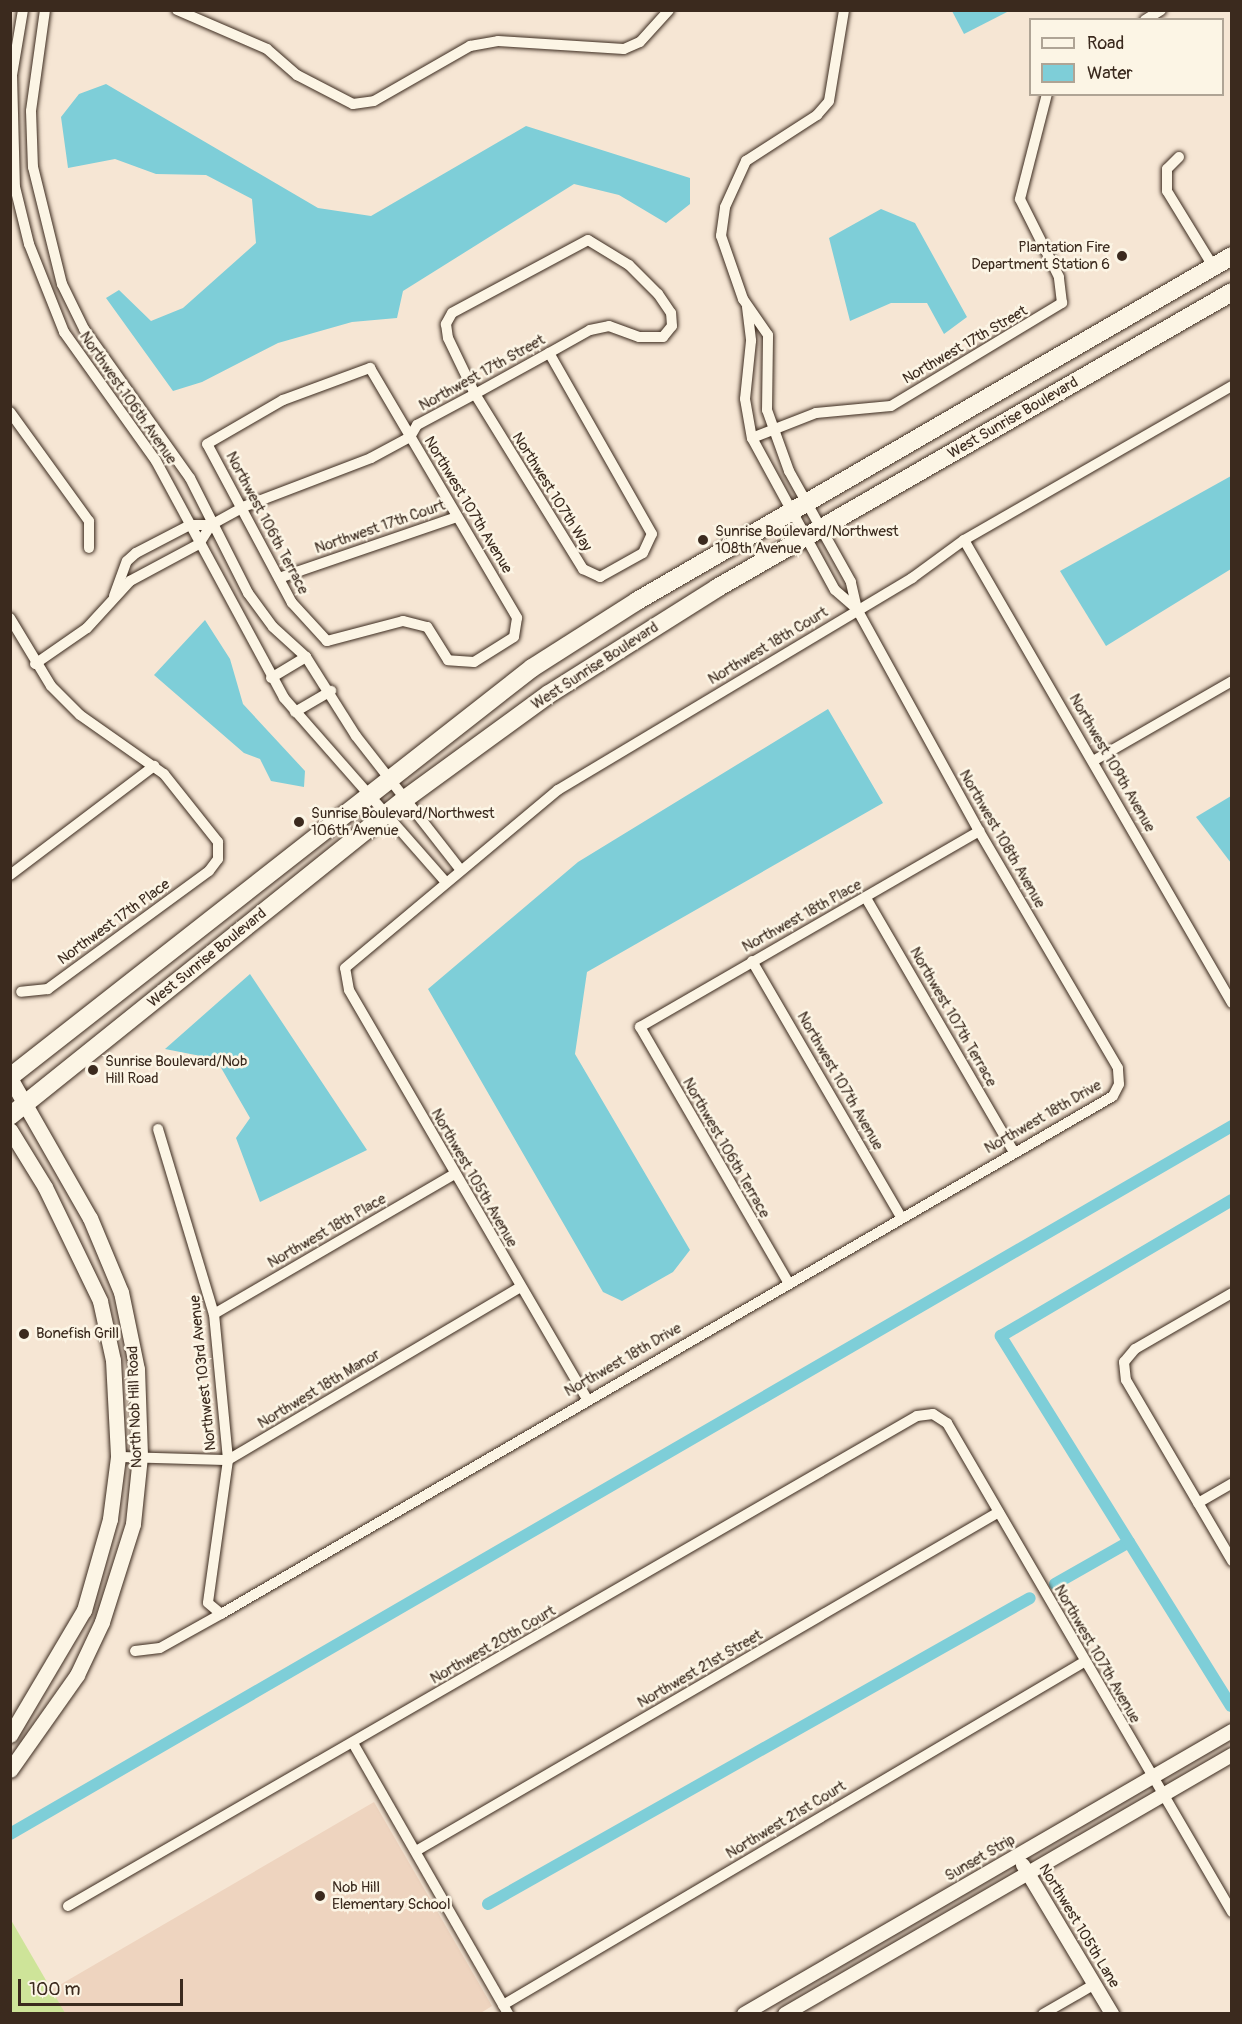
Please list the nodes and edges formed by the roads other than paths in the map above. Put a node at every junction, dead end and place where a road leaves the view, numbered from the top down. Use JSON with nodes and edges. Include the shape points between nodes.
{"nodes":[{"id":1,"x":23,"y":10,"type":"edge"},
{"id":2,"x":45,"y":10,"type":"edge"},
{"id":3,"x":177,"y":10,"type":"edge"},
{"id":4,"x":669,"y":10,"type":"edge"},
{"id":5,"x":844,"y":10,"type":"edge"},
{"id":6,"x":1161,"y":10,"type":"edge"},
{"id":7,"x":1148,"y":18,"type":"edge"},
{"id":8,"x":1046,"y":96,"type":"edge"},
{"id":9,"x":1179,"y":157,"type":"dead end"},
{"id":10,"x":1232,"y":256,"type":"edge"},
{"id":11,"x":1213,"y":266,"type":"junction"},
{"id":12,"x":1232,"y":292,"type":"edge"},
{"id":13,"x":747,"y":306,"type":"junction"},
{"id":14,"x":672,"y":326,"type":"joint"},
{"id":15,"x":549,"y":353,"type":"junction"},
{"id":16,"x":1232,"y":386,"type":"edge"},
{"id":17,"x":475,"y":394,"type":"junction"},
{"id":18,"x":10,"y":412,"type":"edge"},
{"id":19,"x":772,"y":431,"type":"junction"},
{"id":20,"x":410,"y":437,"type":"junction"},
{"id":21,"x":753,"y":438,"type":"junction"},
{"id":22,"x":207,"y":444,"type":"joint"},
{"id":23,"x":807,"y":501,"type":"junction"},
{"id":24,"x":243,"y":507,"type":"junction"},
{"id":25,"x":789,"y":512,"type":"junction"},
{"id":26,"x":457,"y":517,"type":"junction"},
{"id":27,"x":190,"y":525,"type":"junction"},
{"id":28,"x":211,"y":525,"type":"junction"},
{"id":29,"x":813,"y":532,"type":"junction"},
{"id":30,"x":964,"y":540,"type":"junction"},
{"id":31,"x":199,"y":544,"type":"junction"},
{"id":32,"x":89,"y":548,"type":"dead end"},
{"id":33,"x":279,"y":578,"type":"junction"},
{"id":34,"x":111,"y":605,"type":"junction"},
{"id":35,"x":857,"y":609,"type":"junction"},
{"id":36,"x":10,"y":618,"type":"edge"},
{"id":37,"x":327,"y":641,"type":"joint"},
{"id":38,"x":306,"y":657,"type":"junction"},
{"id":39,"x":35,"y":664,"type":"junction"},
{"id":40,"x":271,"y":678,"type":"junction"},
{"id":41,"x":1232,"y":681,"type":"edge"},
{"id":42,"x":331,"y":692,"type":"junction"},
{"id":43,"x":295,"y":712,"type":"junction"},
{"id":44,"x":1093,"y":761,"type":"junction"},
{"id":45,"x":154,"y":766,"type":"junction"},
{"id":46,"x":388,"y":776,"type":"junction"},
{"id":47,"x":370,"y":791,"type":"junction"},
{"id":48,"x":405,"y":799,"type":"junction"},
{"id":49,"x":388,"y":812,"type":"junction"},
{"id":50,"x":979,"y":831,"type":"junction"},
{"id":51,"x":459,"y":868,"type":"junction"},
{"id":52,"x":10,"y":875,"type":"edge"},
{"id":53,"x":444,"y":880,"type":"junction"},
{"id":54,"x":866,"y":898,"type":"junction"},
{"id":55,"x":752,"y":961,"type":"junction"},
{"id":56,"x":345,"y":968,"type":"joint"},
{"id":57,"x":21,"y":992,"type":"dead end"},
{"id":58,"x":1232,"y":1004,"type":"edge"},
{"id":59,"x":640,"y":1027,"type":"joint"},
{"id":60,"x":10,"y":1077,"type":"edge"},
{"id":61,"x":1119,"y":1084,"type":"joint"},
{"id":62,"x":26,"y":1104,"type":"junction"},
{"id":63,"x":10,"y":1116,"type":"edge"},
{"id":64,"x":158,"y":1129,"type":"dead end"},
{"id":65,"x":10,"y":1131,"type":"edge"},
{"id":66,"x":1014,"y":1151,"type":"junction"},
{"id":67,"x":455,"y":1174,"type":"junction"},
{"id":68,"x":902,"y":1217,"type":"junction"},
{"id":69,"x":788,"y":1282,"type":"junction"},
{"id":70,"x":520,"y":1287,"type":"junction"},
{"id":71,"x":1232,"y":1293,"type":"edge"},
{"id":72,"x":214,"y":1314,"type":"junction"},
{"id":73,"x":587,"y":1399,"type":"junction"},
{"id":74,"x":933,"y":1414,"type":"joint"},
{"id":75,"x":118,"y":1456,"type":"junction"},
{"id":76,"x":140,"y":1456,"type":"junction"},
{"id":77,"x":228,"y":1461,"type":"junction"},
{"id":78,"x":1232,"y":1483,"type":"edge"},
{"id":79,"x":1198,"y":1503,"type":"junction"},
{"id":80,"x":999,"y":1512,"type":"junction"},
{"id":81,"x":1232,"y":1561,"type":"edge"},
{"id":82,"x":221,"y":1614,"type":"junction"},
{"id":83,"x":135,"y":1651,"type":"dead end"},
{"id":84,"x":1084,"y":1662,"type":"junction"},
{"id":85,"x":1232,"y":1731,"type":"edge"},
{"id":86,"x":10,"y":1735,"type":"edge"},
{"id":87,"x":353,"y":1743,"type":"junction"},
{"id":88,"x":1232,"y":1755,"type":"edge"},
{"id":89,"x":10,"y":1770,"type":"edge"},
{"id":90,"x":1152,"y":1777,"type":"junction"},
{"id":91,"x":1162,"y":1795,"type":"junction"},
{"id":92,"x":416,"y":1851,"type":"junction"},
{"id":93,"x":1018,"y":1855,"type":"junction"},
{"id":94,"x":1028,"y":1873,"type":"junction"},
{"id":95,"x":68,"y":1906,"type":"dead end"},
{"id":96,"x":1232,"y":1912,"type":"edge"},
{"id":97,"x":1095,"y":1984,"type":"junction"},
{"id":98,"x":506,"y":2009,"type":"edge"},
{"id":99,"x":744,"y":2013,"type":"edge"},
{"id":100,"x":786,"y":2013,"type":"edge"},
{"id":101,"x":1043,"y":2013,"type":"edge"},
{"id":102,"x":1112,"y":2013,"type":"edge"}],
"edges":[{"from":1,"to":27,"type":"street","name":"Northwest 106th Avenue","via":[[12,75],[11,138],[29,244],[64,332],[156,462]]},
{"from":2,"to":28,"type":"street","name":"Northwest 106th Avenue","via":[[31,111],[33,166],[60,280],[84,329],[190,478]]},
{"from":3,"to":4,"type":"street","via":[[267,49],[297,75],[353,104],[374,101],[470,46],[494,41],[624,49],[640,42]]},
{"from":5,"to":13,"type":"street","name":"Northwest 108th Avenue","via":[[829,100],[817,115],[746,161],[724,207],[721,236]]},
{"from":6,"to":7,"type":"street"},
{"from":8,"to":19,"type":"street","name":"Northwest 17th Street","via":[[1020,199],[1065,294],[1056,310],[891,406],[872,411],[841,408]]},
{"from":9,"to":11,"type":"street","via":[[1167,169],[1167,191]]},
{"from":10,"to":11,"type":"highway","name":"West Sunrise Boulevard"},
{"from":11,"to":23,"type":"highway","name":"West Sunrise Boulevard"},
{"from":12,"to":29,"type":"highway","name":"West Sunrise Boulevard"},
{"from":13,"to":19,"type":"street","name":"Northwest 108th Avenue","via":[[768,335],[766,396]]},
{"from":13,"to":21,"type":"street","name":"Northwest 108th Avenue","via":[[751,341],[744,399]]},
{"from":14,"to":15,"type":"street","name":"Northwest 17th Street","via":[[652,339],[609,326],[590,330]]},
{"from":14,"to":17,"type":"street","name":"Northwest 107th Way","via":[[671,313],[629,265],[599,243],[577,243],[452,313],[446,324]]},
{"from":15,"to":17,"type":"street","name":"Northwest 17th Street"},
{"from":15,"to":17,"type":"street","name":"Northwest 107th Way","via":[[652,534],[643,552],[600,577],[583,569],[561,540]]},
{"from":16,"to":30,"type":"street","name":"Northwest 18th Court"},
{"from":17,"to":20,"type":"street","name":"Northwest 17th Street","via":[[417,425]]},
{"from":18,"to":32,"type":"street","via":[[89,521]]},
{"from":19,"to":21,"type":"street","name":"Northwest 17th Street"},
{"from":19,"to":23,"type":"street","name":"Northwest 108th Avenue"},
{"from":20,"to":22,"type":"street","name":"Northwest 107th Avenue","via":[[370,368],[283,400]]},
{"from":20,"to":24,"type":"street","name":"Northwest 17th Street"},
{"from":20,"to":26,"type":"street","name":"Northwest 107th Avenue"},
{"from":21,"to":25,"type":"street","name":"Northwest 108th Avenue"},
{"from":22,"to":24,"type":"street","name":"Northwest 106th Terrace"},
{"from":23,"to":25,"type":"highway","name":"West Sunrise Boulevard"},
{"from":23,"to":29,"type":"street","name":"Northwest 108th Avenue"},
{"from":24,"to":28,"type":"street","name":"Northwest 17th Street"},
{"from":24,"to":33,"type":"street","name":"Northwest 106th Terrace"},
{"from":25,"to":29,"type":"street","name":"Northwest 108th Avenue"},
{"from":25,"to":46,"type":"highway","name":"West Sunrise Boulevard","via":[[532,668]]},
{"from":26,"to":33,"type":"street","name":"Northwest 17th Court"},
{"from":26,"to":37,"type":"street","name":"Northwest 107th Avenue","via":[[519,628],[514,637],[474,662],[460,665],[448,660],[427,627],[403,621]]},
{"from":27,"to":28,"type":"street","name":"Northwest 17th Street"},
{"from":27,"to":31,"type":"street","name":"Northwest 106th Avenue"},
{"from":27,"to":34,"type":"street","name":"Northwest 17th Street","via":[[127,561]]},
{"from":28,"to":31,"type":"street","name":"Northwest 17th Street"},
{"from":28,"to":38,"type":"street","name":"Northwest 106th Avenue","via":[[254,602]]},
{"from":29,"to":35,"type":"street","name":"Northwest 108th Avenue","via":[[851,582]]},
{"from":29,"to":35,"type":"street","name":"Northwest 108th Avenue","via":[[835,590]]},
{"from":29,"to":48,"type":"highway","name":"West Sunrise Boulevard","via":[[549,694]]},
{"from":30,"to":35,"type":"street","name":"Northwest 18th Court"},
{"from":30,"to":44,"type":"street","name":"Northwest 109th Avenue"},
{"from":31,"to":34,"type":"street","name":"Northwest 17th Street","via":[[130,581]]},
{"from":31,"to":40,"type":"street","name":"Northwest 106th Avenue"},
{"from":33,"to":37,"type":"street","name":"Northwest 106th Terrace","via":[[292,603]]},
{"from":34,"to":39,"type":"street","name":"Northwest 17th Street"},
{"from":35,"to":50,"type":"street","name":"Northwest 108th Avenue"},
{"from":35,"to":51,"type":"street","name":"Northwest 18th Court","via":[[558,790]]},
{"from":36,"to":39,"type":"street"},
{"from":38,"to":40,"type":"street"},
{"from":38,"to":42,"type":"street","name":"Northwest 106th Avenue"},
{"from":39,"to":45,"type":"street","via":[[80,715]]},
{"from":40,"to":43,"type":"street","name":"Northwest 106th Avenue"},
{"from":41,"to":44,"type":"street"},
{"from":42,"to":43,"type":"street"},
{"from":42,"to":46,"type":"street","name":"Northwest 106th Avenue","via":[[356,736]]},
{"from":43,"to":47,"type":"street","name":"Northwest 106th Avenue"},
{"from":44,"to":58,"type":"street","name":"Northwest 109th Avenue"},
{"from":45,"to":52,"type":"street"},
{"from":45,"to":57,"type":"street","name":"Northwest 17th Place","via":[[212,834],[218,859],[48,989]]},
{"from":46,"to":47,"type":"highway","name":"West Sunrise Boulevard"},
{"from":46,"to":48,"type":"street","name":"Northwest 106th Avenue"},
{"from":47,"to":49,"type":"street","name":"Northwest 106th Avenue"},
{"from":47,"to":60,"type":"highway","name":"West Sunrise Boulevard"},
{"from":48,"to":49,"type":"highway","name":"West Sunrise Boulevard"},
{"from":48,"to":51,"type":"street","name":"Northwest 106th Avenue"},
{"from":49,"to":53,"type":"street","name":"Northwest 106th Avenue"},
{"from":49,"to":62,"type":"highway","name":"West Sunrise Boulevard"},
{"from":50,"to":54,"type":"street","name":"Northwest 18th Place"},
{"from":50,"to":61,"type":"street","name":"Northwest 108th Avenue","via":[[1118,1068]]},
{"from":51,"to":53,"type":"street","name":"Northwest 18th Court"},
{"from":53,"to":56,"type":"street","name":"Northwest 18th Court"},
{"from":54,"to":55,"type":"street","name":"Northwest 18th Place"},
{"from":54,"to":66,"type":"street","name":"Northwest 107th Terrace"},
{"from":55,"to":59,"type":"street","name":"Northwest 18th Place"},
{"from":55,"to":68,"type":"street","name":"Northwest 107th Avenue"},
{"from":56,"to":67,"type":"street","name":"Northwest 105th Avenue","via":[[349,990]]},
{"from":59,"to":69,"type":"street","name":"Northwest 106th Terrace"},
{"from":60,"to":62,"type":"main road","name":"North Nob Hill Road"},
{"from":61,"to":66,"type":"street","name":"Northwest 18th Drive","via":[[1113,1096]]},
{"from":62,"to":63,"type":"highway","name":"West Sunrise Boulevard"},
{"from":62,"to":76,"type":"main road","name":"North Nob Hill Road","via":[[90,1218],[121,1292],[136,1359]]},
{"from":64,"to":72,"type":"street","name":"Northwest 103rd Avenue"},
{"from":65,"to":75,"type":"main road","name":"North Nob Hill Road","via":[[45,1187],[100,1301],[114,1370]]},
{"from":66,"to":68,"type":"street","name":"Northwest 18th Drive"},
{"from":67,"to":70,"type":"street","name":"Northwest 105th Avenue"},
{"from":67,"to":72,"type":"street","name":"Northwest 18th Place"},
{"from":68,"to":69,"type":"street","name":"Northwest 18th Drive"},
{"from":69,"to":73,"type":"street","name":"Northwest 18th Drive"},
{"from":70,"to":73,"type":"street","name":"Northwest 105th Avenue"},
{"from":70,"to":77,"type":"street","name":"Northwest 18th Manor"},
{"from":71,"to":79,"type":"street","via":[[1135,1349],[1124,1362],[1126,1380]]},
{"from":72,"to":77,"type":"street","name":"Northwest 103rd Avenue"},
{"from":73,"to":82,"type":"street","name":"Northwest 18th Drive"},
{"from":74,"to":80,"type":"street","name":"Northwest 107th Avenue","via":[[947,1423]]},
{"from":74,"to":87,"type":"street","name":"Northwest 20th Court","via":[[917,1416]]},
{"from":75,"to":76,"type":"street"},
{"from":75,"to":86,"type":"main road","name":"North Nob Hill Road","via":[[110,1519],[84,1610]]},
{"from":76,"to":77,"type":"street"},
{"from":76,"to":89,"type":"main road","name":"North Nob Hill Road","via":[[132,1524],[102,1622],[77,1675]]},
{"from":77,"to":82,"type":"street","name":"Northwest 103rd Avenue","via":[[208,1603]]},
{"from":78,"to":79,"type":"street"},
{"from":79,"to":81,"type":"street"},
{"from":80,"to":84,"type":"street","name":"Northwest 107th Avenue"},
{"from":80,"to":92,"type":"street","name":"Northwest 21st Street"},
{"from":82,"to":83,"type":"street","name":"Northwest 18th Drive","via":[[160,1648]]},
{"from":84,"to":90,"type":"street","name":"Northwest 107th Avenue"},
{"from":84,"to":98,"type":"street","name":"Northwest 21st Court"},
{"from":85,"to":90,"type":"street","name":"Sunset Strip"},
{"from":87,"to":92,"type":"street"},
{"from":87,"to":95,"type":"street","name":"Northwest 20th Court"},
{"from":88,"to":91,"type":"street"},
{"from":90,"to":91,"type":"street","name":"Northwest 107th Avenue"},
{"from":90,"to":93,"type":"street","name":"Sunset Strip"},
{"from":91,"to":94,"type":"street"},
{"from":91,"to":96,"type":"street","name":"Northwest 107th Avenue"},
{"from":92,"to":98,"type":"street"},
{"from":93,"to":94,"type":"street","name":"Northwest 105th Lane"},
{"from":93,"to":99,"type":"street","name":"Sunset Strip"},
{"from":94,"to":97,"type":"street","name":"Northwest 105th Lane"},
{"from":94,"to":100,"type":"street"},
{"from":97,"to":101,"type":"street"},
{"from":97,"to":102,"type":"street","name":"Northwest 105th Lane"}]}
